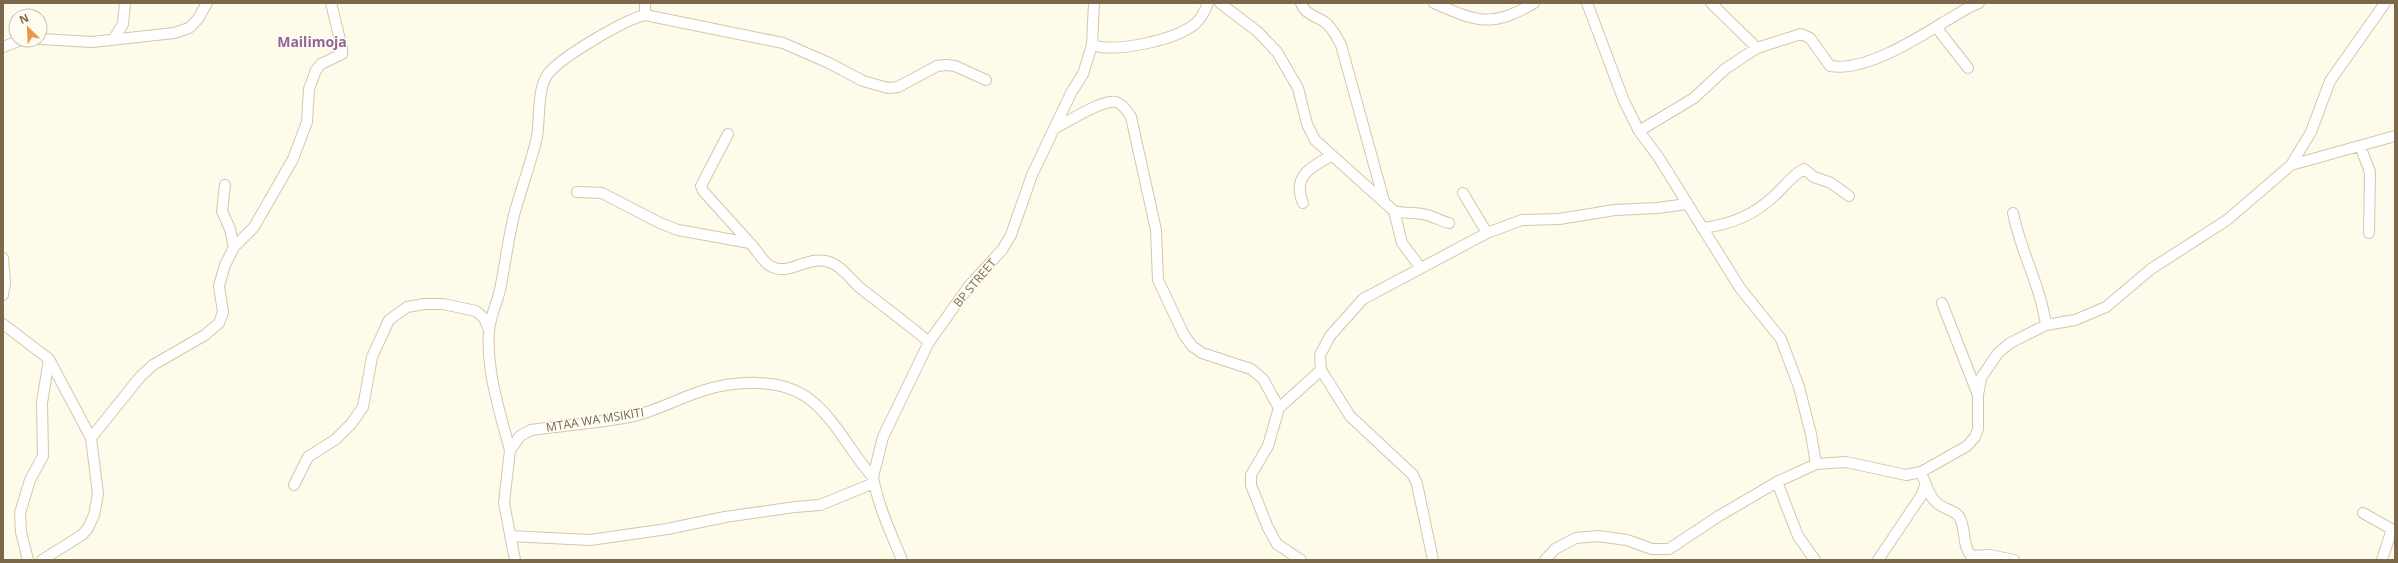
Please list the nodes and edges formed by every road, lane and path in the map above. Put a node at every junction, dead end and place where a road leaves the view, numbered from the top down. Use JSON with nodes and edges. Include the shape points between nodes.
{"nodes":[{"id":1,"x":125,"y":3,"type":"edge"},
{"id":2,"x":207,"y":3,"type":"edge"},
{"id":3,"x":331,"y":3,"type":"edge"},
{"id":4,"x":645,"y":3,"type":"edge"},
{"id":5,"x":1094,"y":3,"type":"edge"},
{"id":6,"x":1208,"y":3,"type":"edge"},
{"id":7,"x":1220,"y":3,"type":"edge"},
{"id":8,"x":1301,"y":3,"type":"edge"},
{"id":9,"x":1434,"y":3,"type":"edge"},
{"id":10,"x":1534,"y":3,"type":"edge"},
{"id":11,"x":1587,"y":3,"type":"edge"},
{"id":12,"x":1711,"y":3,"type":"edge"},
{"id":13,"x":2385,"y":3,"type":"edge"},
{"id":14,"x":1975,"y":4,"type":"edge"},
{"id":15,"x":645,"y":15,"type":"junction"},
{"id":16,"x":1936,"y":27,"type":"junction"},
{"id":17,"x":48,"y":39,"type":"edge"},
{"id":18,"x":113,"y":40,"type":"junction"},
{"id":19,"x":1092,"y":45,"type":"junction"},
{"id":20,"x":1757,"y":48,"type":"junction"},
{"id":21,"x":1968,"y":68,"type":"dead end"},
{"id":22,"x":986,"y":80,"type":"dead end"},
{"id":23,"x":1055,"y":128,"type":"junction"},
{"id":24,"x":1639,"y":131,"type":"junction"},
{"id":25,"x":728,"y":134,"type":"dead end"},
{"id":26,"x":2395,"y":136,"type":"edge"},
{"id":27,"x":2360,"y":146,"type":"junction"},
{"id":28,"x":1331,"y":156,"type":"junction"},
{"id":29,"x":2291,"y":165,"type":"junction"},
{"id":30,"x":225,"y":185,"type":"dead end"},
{"id":31,"x":577,"y":192,"type":"dead end"},
{"id":32,"x":1463,"y":193,"type":"dead end"},
{"id":33,"x":1849,"y":196,"type":"dead end"},
{"id":34,"x":1384,"y":201,"type":"junction"},
{"id":35,"x":1303,"y":203,"type":"dead end"},
{"id":36,"x":1687,"y":204,"type":"junction"},
{"id":37,"x":1394,"y":211,"type":"junction"},
{"id":38,"x":2013,"y":213,"type":"dead end"},
{"id":39,"x":1449,"y":223,"type":"dead end"},
{"id":40,"x":1702,"y":228,"type":"junction"},
{"id":41,"x":1487,"y":233,"type":"junction"},
{"id":42,"x":2369,"y":233,"type":"dead end"},
{"id":43,"x":750,"y":243,"type":"junction"},
{"id":44,"x":234,"y":247,"type":"junction"},
{"id":45,"x":3,"y":258,"type":"edge"},
{"id":46,"x":1420,"y":267,"type":"junction"},
{"id":47,"x":3,"y":295,"type":"edge"},
{"id":48,"x":1942,"y":302,"type":"dead end"},
{"id":49,"x":3,"y":324,"type":"edge"},
{"id":50,"x":2046,"y":325,"type":"junction"},
{"id":51,"x":489,"y":330,"type":"junction"},
{"id":52,"x":929,"y":342,"type":"junction"},
{"id":53,"x":49,"y":359,"type":"junction"},
{"id":54,"x":1321,"y":370,"type":"junction"},
{"id":55,"x":1978,"y":395,"type":"junction"},
{"id":56,"x":1279,"y":408,"type":"junction"},
{"id":57,"x":91,"y":438,"type":"junction"},
{"id":58,"x":510,"y":450,"type":"junction"},
{"id":59,"x":1816,"y":464,"type":"junction"},
{"id":60,"x":1921,"y":472,"type":"junction"},
{"id":61,"x":874,"y":480,"type":"junction"},
{"id":62,"x":1777,"y":482,"type":"junction"},
{"id":63,"x":1926,"y":484,"type":"junction"},
{"id":64,"x":294,"y":485,"type":"dead end"},
{"id":65,"x":2363,"y":513,"type":"dead end"},
{"id":66,"x":2393,"y":530,"type":"edge"},
{"id":67,"x":510,"y":536,"type":"junction"},
{"id":68,"x":28,"y":560,"type":"edge"},
{"id":69,"x":42,"y":560,"type":"edge"},
{"id":70,"x":515,"y":560,"type":"edge"},
{"id":71,"x":902,"y":560,"type":"edge"},
{"id":72,"x":1301,"y":560,"type":"edge"},
{"id":73,"x":1433,"y":560,"type":"edge"},
{"id":74,"x":1545,"y":560,"type":"edge"},
{"id":75,"x":1815,"y":560,"type":"edge"},
{"id":76,"x":1878,"y":560,"type":"edge"},
{"id":77,"x":2014,"y":560,"type":"edge"},
{"id":78,"x":2382,"y":560,"type":"edge"}],
"edges":[{"from":1,"to":18,"type":"street","via":[[123,24]]},
{"from":2,"to":18,"type":"street","via":[[198,19],[189,28]]},
{"from":3,"to":44,"type":"street","via":[[342,54],[321,64],[316,70],[309,89],[307,122],[293,159],[254,227]]},
{"from":4,"to":15,"type":"street"},
{"from":5,"to":19,"type":"street","name":"BP STREET"},
{"from":6,"to":19,"type":"street","via":[[1202,18],[1176,34],[1136,46],[1099,48]]},
{"from":7,"to":28,"type":"street","via":[[1258,32],[1277,52],[1298,88],[1307,124],[1316,140]]},
{"from":8,"to":34,"type":"street","via":[[1307,12],[1326,23],[1341,45]]},
{"from":9,"to":10,"type":"street","via":[[1475,19],[1494,20],[1513,16]]},
{"from":11,"to":24,"type":"street","via":[[1624,101]]},
{"from":12,"to":20,"type":"street"},
{"from":13,"to":29,"type":"street","via":[[2330,81],[2311,132]]},
{"from":14,"to":16,"type":"street"},
{"from":15,"to":22,"type":"street","via":[[784,43],[863,81],[888,88],[898,87],[937,66],[946,65],[955,66]]},
{"from":15,"to":51,"type":"street","via":[[633,18],[603,34],[548,74],[543,85],[537,136],[514,217],[500,291]]},
{"from":16,"to":20,"type":"street","via":[[1894,50],[1842,68],[1830,66],[1810,38],[1801,34]]},
{"from":16,"to":21,"type":"street"},
{"from":17,"to":18,"type":"street","via":[[92,42]]},
{"from":19,"to":23,"type":"street","name":"BP STREET","via":[[1083,74]]},
{"from":20,"to":24,"type":"street","via":[[1725,69],[1694,98]]},
{"from":23,"to":52,"type":"street","name":"BP STREET","via":[[1032,175],[1012,235],[1002,250],[969,286]]},
{"from":23,"to":56,"type":"street","via":[[1105,102],[1116,102],[1125,108],[1131,117],[1138,144],[1156,230],[1158,280],[1184,335],[1192,346],[1202,353],[1251,369],[1263,379]]},
{"from":24,"to":36,"type":"street"},
{"from":25,"to":43,"type":"street","via":[[701,186]]},
{"from":26,"to":27,"type":"street"},
{"from":27,"to":29,"type":"street"},
{"from":27,"to":42,"type":"street","via":[[2370,172]]},
{"from":28,"to":34,"type":"street"},
{"from":28,"to":35,"type":"street","via":[[1314,165],[1301,179],[1299,194]]},
{"from":29,"to":50,"type":"street","via":[[2228,220],[2150,269],[2129,290],[2106,307],[2075,320]]},
{"from":30,"to":44,"type":"street","via":[[222,211]]},
{"from":31,"to":43,"type":"street","via":[[602,193],[678,230]]},
{"from":32,"to":41,"type":"street"},
{"from":33,"to":40,"type":"street","via":[[1804,169],[1794,175],[1774,197],[1736,221]]},
{"from":34,"to":37,"type":"street"},
{"from":36,"to":40,"type":"street"},
{"from":36,"to":41,"type":"street","via":[[1615,210],[1559,219],[1522,220]]},
{"from":37,"to":39,"type":"street","via":[[1408,215],[1427,215]]},
{"from":37,"to":46,"type":"street","via":[[1402,243]]},
{"from":38,"to":50,"type":"street","via":[[2018,240],[2034,276]]},
{"from":40,"to":59,"type":"street","via":[[1740,288],[1781,339],[1799,387]]},
{"from":41,"to":46,"type":"street"},
{"from":43,"to":52,"type":"street","via":[[763,260],[782,270],[810,260],[833,263],[863,291],[902,318]]},
{"from":44,"to":57,"type":"street","via":[[219,286],[222,312],[219,324],[153,365],[140,377]]},
{"from":45,"to":47,"type":"street"},
{"from":46,"to":54,"type":"street","via":[[1363,299],[1330,336],[1320,355]]},
{"from":48,"to":55,"type":"street"},
{"from":49,"to":53,"type":"street"},
{"from":50,"to":55,"type":"street","via":[[2010,343],[1998,353],[1981,378]]},
{"from":51,"to":58,"type":"street","via":[[498,406]]},
{"from":51,"to":64,"type":"street","via":[[484,318],[476,311],[443,304],[407,307],[389,320],[372,357],[363,407],[351,424],[336,438],[308,457]]},
{"from":52,"to":61,"type":"street","name":"BP STREET","via":[[883,437]]},
{"from":53,"to":57,"type":"street"},
{"from":53,"to":68,"type":"street","via":[[42,403],[43,456],[30,480],[20,513],[21,532]]},
{"from":54,"to":56,"type":"street"},
{"from":54,"to":73,"type":"street","via":[[1350,416],[1413,475],[1418,484]]},
{"from":55,"to":60,"type":"street","via":[[1978,429],[1975,437],[1967,446]]},
{"from":56,"to":72,"type":"street","via":[[1268,446],[1251,475],[1251,485],[1277,544]]},
{"from":57,"to":69,"type":"street","via":[[98,494],[94,515],[82,535]]},
{"from":58,"to":61,"type":"street","name":"MTAA WA MSIKITI","via":[[520,436],[531,430],[634,416],[706,390],[761,382],[784,386],[804,395],[824,410],[856,459]]},
{"from":58,"to":67,"type":"street","via":[[504,503]]},
{"from":59,"to":60,"type":"street","via":[[1846,462],[1906,475]]},
{"from":59,"to":62,"type":"street"},
{"from":60,"to":63,"type":"street"},
{"from":61,"to":67,"type":"street","via":[[820,505],[725,517],[667,529],[590,540]]},
{"from":61,"to":71,"type":"street","via":[[884,515]]},
{"from":62,"to":74,"type":"street","via":[[1718,516],[1669,549],[1652,550],[1627,540],[1598,536],[1576,538],[1555,549]]},
{"from":62,"to":75,"type":"street","via":[[1798,536]]},
{"from":63,"to":76,"type":"street","via":[[1921,496]]},
{"from":63,"to":77,"type":"street","via":[[1935,502],[1942,508],[1958,514],[1965,548],[1971,556],[1990,555]]},
{"from":65,"to":66,"type":"street"},
{"from":66,"to":78,"type":"street"},
{"from":67,"to":70,"type":"street"}]}
